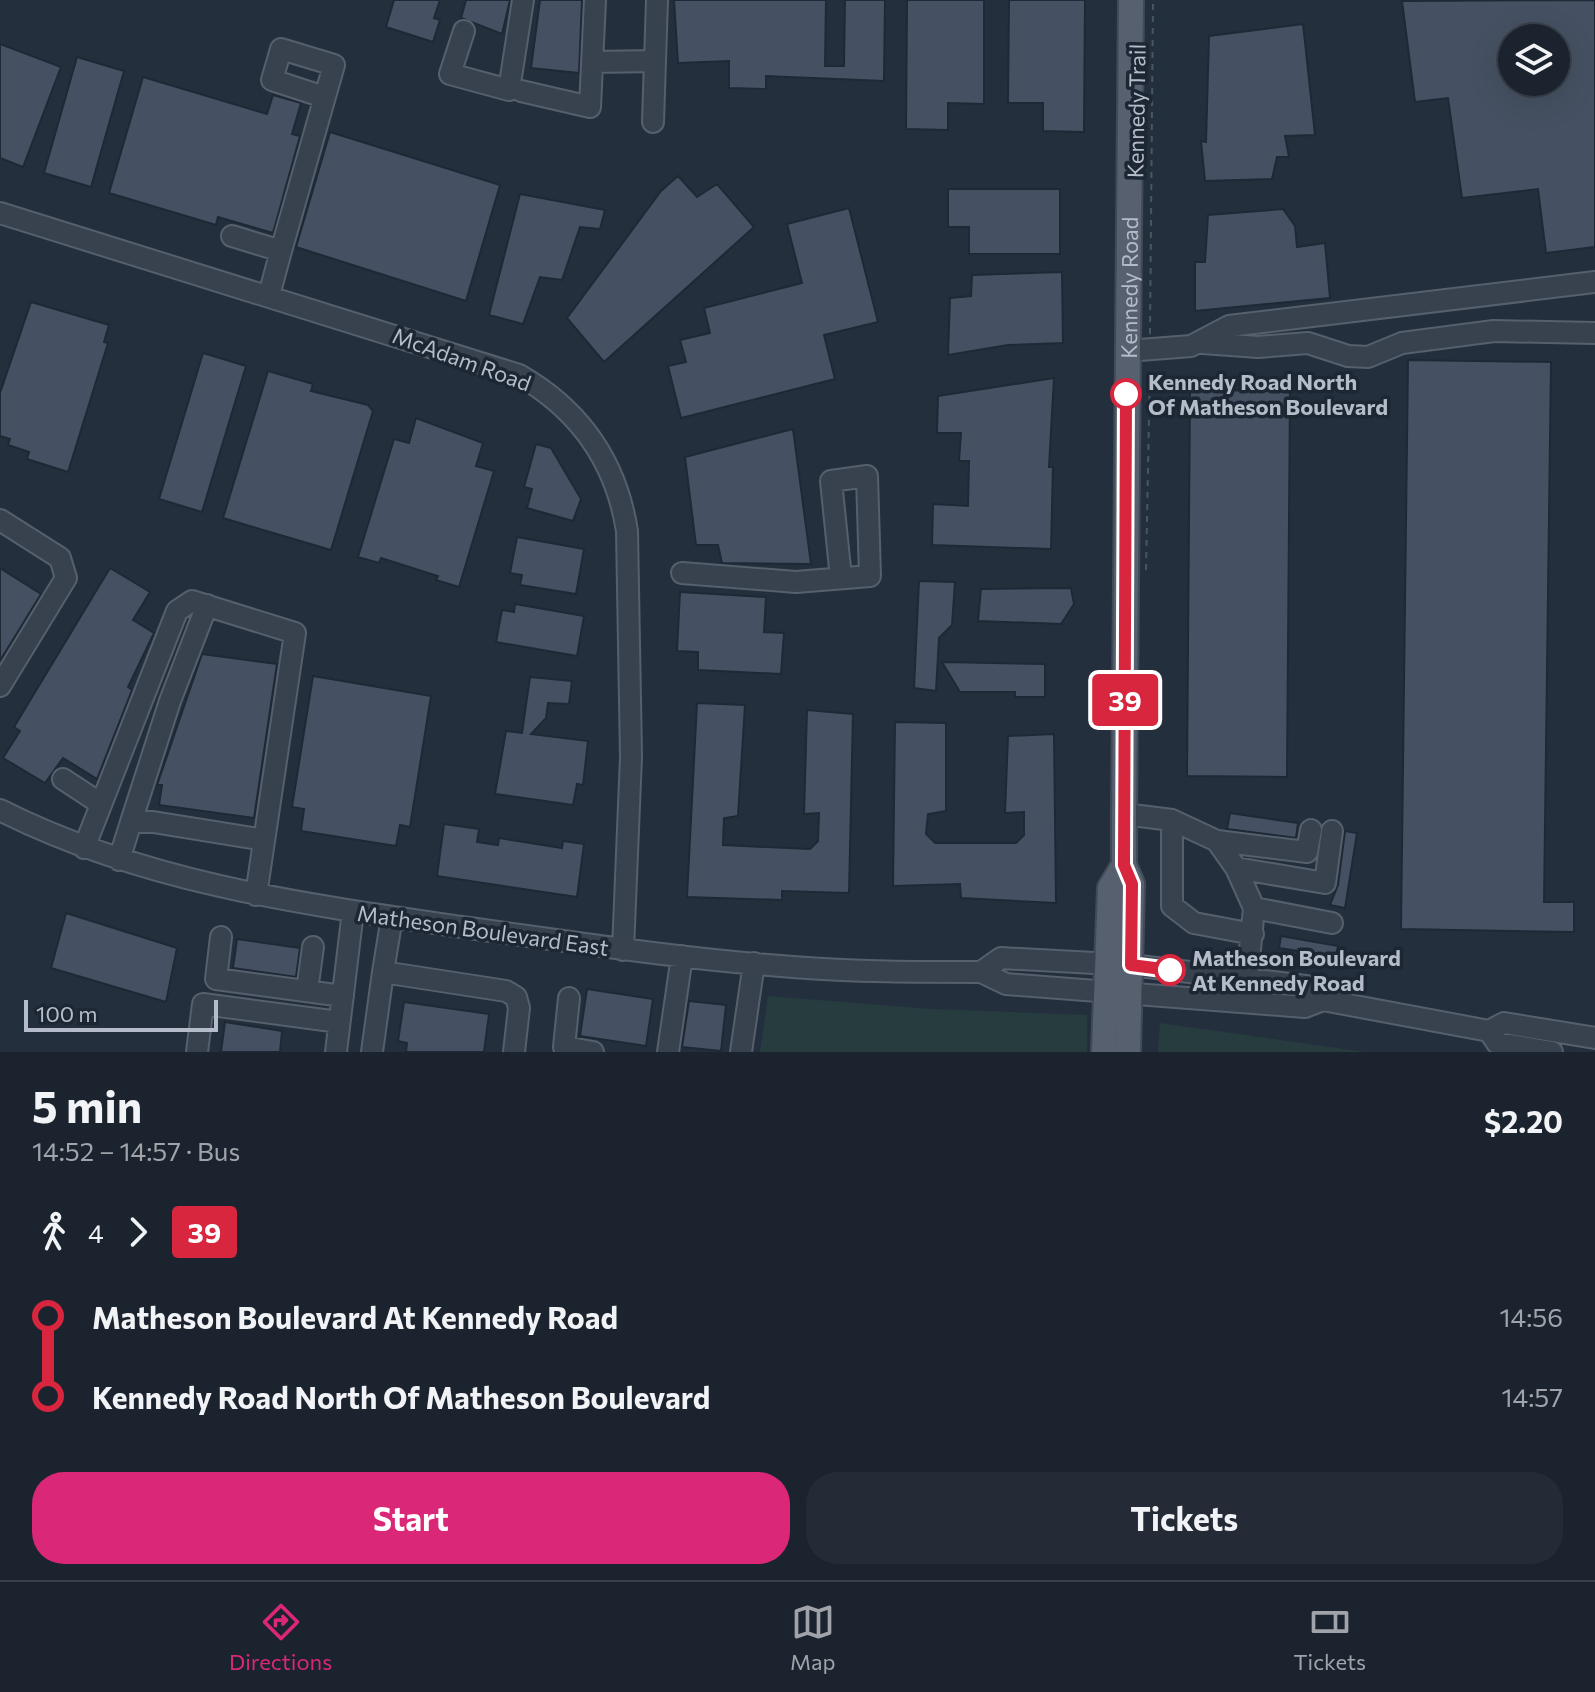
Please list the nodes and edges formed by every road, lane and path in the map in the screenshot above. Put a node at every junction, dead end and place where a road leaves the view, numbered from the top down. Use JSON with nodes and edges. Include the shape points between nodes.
{"nodes":[{"id":1,"x":523,"y":0,"type":"edge"},
{"id":2,"x":595,"y":0,"type":"edge"},
{"id":3,"x":657,"y":0,"type":"edge"},
{"id":4,"x":1131,"y":0,"type":"edge"},
{"id":5,"x":1153,"y":0,"type":"edge"},
{"id":6,"x":464,"y":31,"type":"dead end"},
{"id":7,"x":655,"y":61,"type":"junction"},
{"id":8,"x":593,"y":62,"type":"junction"},
{"id":9,"x":521,"y":91,"type":"dead end"},
{"id":10,"x":324,"y":97,"type":"dead end"},
{"id":11,"x":653,"y":122,"type":"dead end"},
{"id":12,"x":303,"y":196,"type":"dead end"},
{"id":13,"x":0,"y":213,"type":"edge"},
{"id":14,"x":232,"y":236,"type":"dead end"},
{"id":15,"x":281,"y":251,"type":"junction"},
{"id":16,"x":1595,"y":282,"type":"edge"},
{"id":17,"x":269,"y":295,"type":"junction"},
{"id":18,"x":1151,"y":319,"type":"dead end"},
{"id":19,"x":1595,"y":333,"type":"edge"},
{"id":20,"x":1203,"y":343,"type":"junction"},
{"id":21,"x":1127,"y":351,"type":"junction"},
{"id":22,"x":1150,"y":374,"type":"dead end"},
{"id":23,"x":0,"y":520,"type":"edge"},
{"id":24,"x":682,"y":573,"type":"dead end"},
{"id":25,"x":841,"y":578,"type":"junction"},
{"id":26,"x":1146,"y":580,"type":"dead end"},
{"id":27,"x":207,"y":605,"type":"junction"},
{"id":28,"x":0,"y":686,"type":"edge"},
{"id":29,"x":63,"y":779,"type":"dead end"},
{"id":30,"x":101,"y":804,"type":"junction"},
{"id":31,"x":0,"y":810,"type":"edge"},
{"id":32,"x":1124,"y":814,"type":"junction"},
{"id":33,"x":1172,"y":820,"type":"junction"},
{"id":34,"x":131,"y":822,"type":"junction"},
{"id":35,"x":1311,"y":830,"type":"dead end"},
{"id":36,"x":1332,"y":831,"type":"dead end"},
{"id":37,"x":264,"y":840,"type":"junction"},
{"id":38,"x":1217,"y":841,"type":"junction"},
{"id":39,"x":84,"y":848,"type":"junction"},
{"id":40,"x":119,"y":860,"type":"junction"},
{"id":41,"x":1236,"y":868,"type":"junction"},
{"id":42,"x":256,"y":895,"type":"junction"},
{"id":43,"x":1254,"y":908,"type":"junction"},
{"id":44,"x":353,"y":911,"type":"junction"},
{"id":45,"x":392,"y":917,"type":"junction"},
{"id":46,"x":1332,"y":923,"type":"dead end"},
{"id":47,"x":1253,"y":934,"type":"junction"},
{"id":48,"x":221,"y":937,"type":"dead end"},
{"id":49,"x":313,"y":947,"type":"dead end"},
{"id":50,"x":623,"y":950,"type":"junction"},
{"id":51,"x":682,"y":956,"type":"junction"},
{"id":52,"x":754,"y":963,"type":"junction"},
{"id":53,"x":1119,"y":965,"type":"junction"},
{"id":54,"x":383,"y":972,"type":"junction"},
{"id":55,"x":981,"y":972,"type":"junction"},
{"id":56,"x":1247,"y":980,"type":"junction"},
{"id":57,"x":307,"y":991,"type":"junction"},
{"id":58,"x":1118,"y":993,"type":"junction"},
{"id":59,"x":343,"y":996,"type":"junction"},
{"id":60,"x":569,"y":998,"type":"dead end"},
{"id":61,"x":1323,"y":1000,"type":"junction"},
{"id":62,"x":339,"y":1022,"type":"junction"},
{"id":63,"x":1489,"y":1031,"type":"junction"},
{"id":64,"x":1595,"y":1038,"type":"edge"},
{"id":65,"x":197,"y":1052,"type":"edge"},
{"id":66,"x":336,"y":1052,"type":"edge"},
{"id":67,"x":372,"y":1052,"type":"edge"},
{"id":68,"x":514,"y":1052,"type":"edge"},
{"id":69,"x":593,"y":1052,"type":"edge"},
{"id":70,"x":668,"y":1052,"type":"edge"},
{"id":71,"x":741,"y":1052,"type":"edge"},
{"id":72,"x":1104,"y":1052,"type":"edge"},
{"id":73,"x":1128,"y":1052,"type":"edge"},
{"id":74,"x":1552,"y":1052,"type":"edge"}],
"edges":[{"from":1,"to":6,"type":"street","via":[[509,90],[450,74]]},
{"from":2,"to":8,"type":"street"},
{"from":3,"to":7,"type":"street"},
{"from":4,"to":21,"type":"main road","name":"Kennedy Road"},
{"from":5,"to":18,"type":"path","name":"Kennedy Trail"},
{"from":7,"to":8,"type":"street"},
{"from":7,"to":11,"type":"street"},
{"from":8,"to":9,"type":"street","via":[[590,107]]},
{"from":10,"to":15,"type":"street"},
{"from":12,"to":15,"type":"street","via":[[290,243]]},
{"from":13,"to":17,"type":"street","name":"McAdam Road"},
{"from":14,"to":15,"type":"street"},
{"from":15,"to":17,"type":"street"},
{"from":16,"to":20,"type":"street","via":[[1229,326]]},
{"from":17,"to":50,"type":"street","name":"McAdam Road","via":[[519,375],[567,409],[606,460],[623,507],[631,607]]},
{"from":19,"to":20,"type":"street","via":[[1494,331],[1402,343],[1368,357],[1308,343]]},
{"from":20,"to":21,"type":"street"},
{"from":21,"to":32,"type":"main road","name":"Kennedy Road"},
{"from":22,"to":26,"type":"path"},
{"from":23,"to":28,"type":"street","via":[[60,558],[66,578]]},
{"from":24,"to":25,"type":"street","via":[[796,582]]},
{"from":25,"to":25,"type":"street","via":[[870,576],[867,476],[831,481]]},
{"from":27,"to":30,"type":"street","via":[[192,601],[177,611]]},
{"from":27,"to":34,"type":"street"},
{"from":27,"to":37,"type":"street","via":[[295,633]]},
{"from":29,"to":30,"type":"street"},
{"from":30,"to":39,"type":"street"},
{"from":31,"to":39,"type":"street","name":"Matheson Boulevard East"},
{"from":32,"to":33,"type":"street"},
{"from":32,"to":53,"type":"main road","name":"Kennedy Road","via":[[1124,865],[1132,884]]},
{"from":33,"to":38,"type":"street"},
{"from":33,"to":47,"type":"street","via":[[1172,906],[1194,923]]},
{"from":34,"to":37,"type":"street"},
{"from":34,"to":40,"type":"street"},
{"from":35,"to":38,"type":"street","via":[[1307,852]]},
{"from":36,"to":41,"type":"street","via":[[1325,883]]},
{"from":37,"to":42,"type":"street"},
{"from":38,"to":41,"type":"street"},
{"from":39,"to":40,"type":"street","name":"Matheson Boulevard East"},
{"from":40,"to":42,"type":"street","name":"Matheson Boulevard East"},
{"from":41,"to":43,"type":"street"},
{"from":42,"to":44,"type":"street","name":"Matheson Boulevard East"},
{"from":43,"to":46,"type":"street"},
{"from":43,"to":47,"type":"street"},
{"from":44,"to":45,"type":"street","name":"Matheson Boulevard East"},
{"from":44,"to":59,"type":"street"},
{"from":45,"to":50,"type":"street","name":"Matheson Boulevard East"},
{"from":45,"to":54,"type":"street"},
{"from":47,"to":56,"type":"street"},
{"from":48,"to":57,"type":"street","via":[[216,979]]},
{"from":49,"to":57,"type":"street"},
{"from":50,"to":51,"type":"street","name":"Matheson Boulevard East"},
{"from":51,"to":52,"type":"street","name":"Matheson Boulevard East"},
{"from":51,"to":70,"type":"street"},
{"from":52,"to":55,"type":"street","name":"Matheson Boulevard East"},
{"from":52,"to":71,"type":"street"},
{"from":53,"to":55,"type":"street","name":"Matheson Boulevard East","via":[[1001,958]]},
{"from":53,"to":56,"type":"street","name":"Matheson Boulevard East"},
{"from":53,"to":58,"type":"main road","name":"Kennedy Road"},
{"from":54,"to":67,"type":"street"},
{"from":54,"to":68,"type":"street","via":[[506,991],[516,997]]},
{"from":55,"to":58,"type":"street","name":"Matheson Boulevard East","via":[[1006,984]]},
{"from":56,"to":61,"type":"street","name":"Matheson Boulevard East","via":[[1306,986]]},
{"from":57,"to":59,"type":"street"},
{"from":58,"to":61,"type":"street","name":"Matheson Boulevard East","via":[[1305,1007]]},
{"from":58,"to":72,"type":"main road","name":"Kennedy Road"},
{"from":58,"to":73,"type":"main road","name":"Kennedy Road"},
{"from":59,"to":62,"type":"street"},
{"from":60,"to":69,"type":"street","via":[[564,1047]]},
{"from":61,"to":63,"type":"street","name":"Matheson Boulevard East"},
{"from":62,"to":65,"type":"street","via":[[203,1004]]},
{"from":62,"to":66,"type":"street"},
{"from":63,"to":64,"type":"street","name":"Matheson Boulevard East","via":[[1504,1023]]},
{"from":63,"to":74,"type":"street","name":"Matheson Boulevard East","via":[[1497,1043]]}]}
